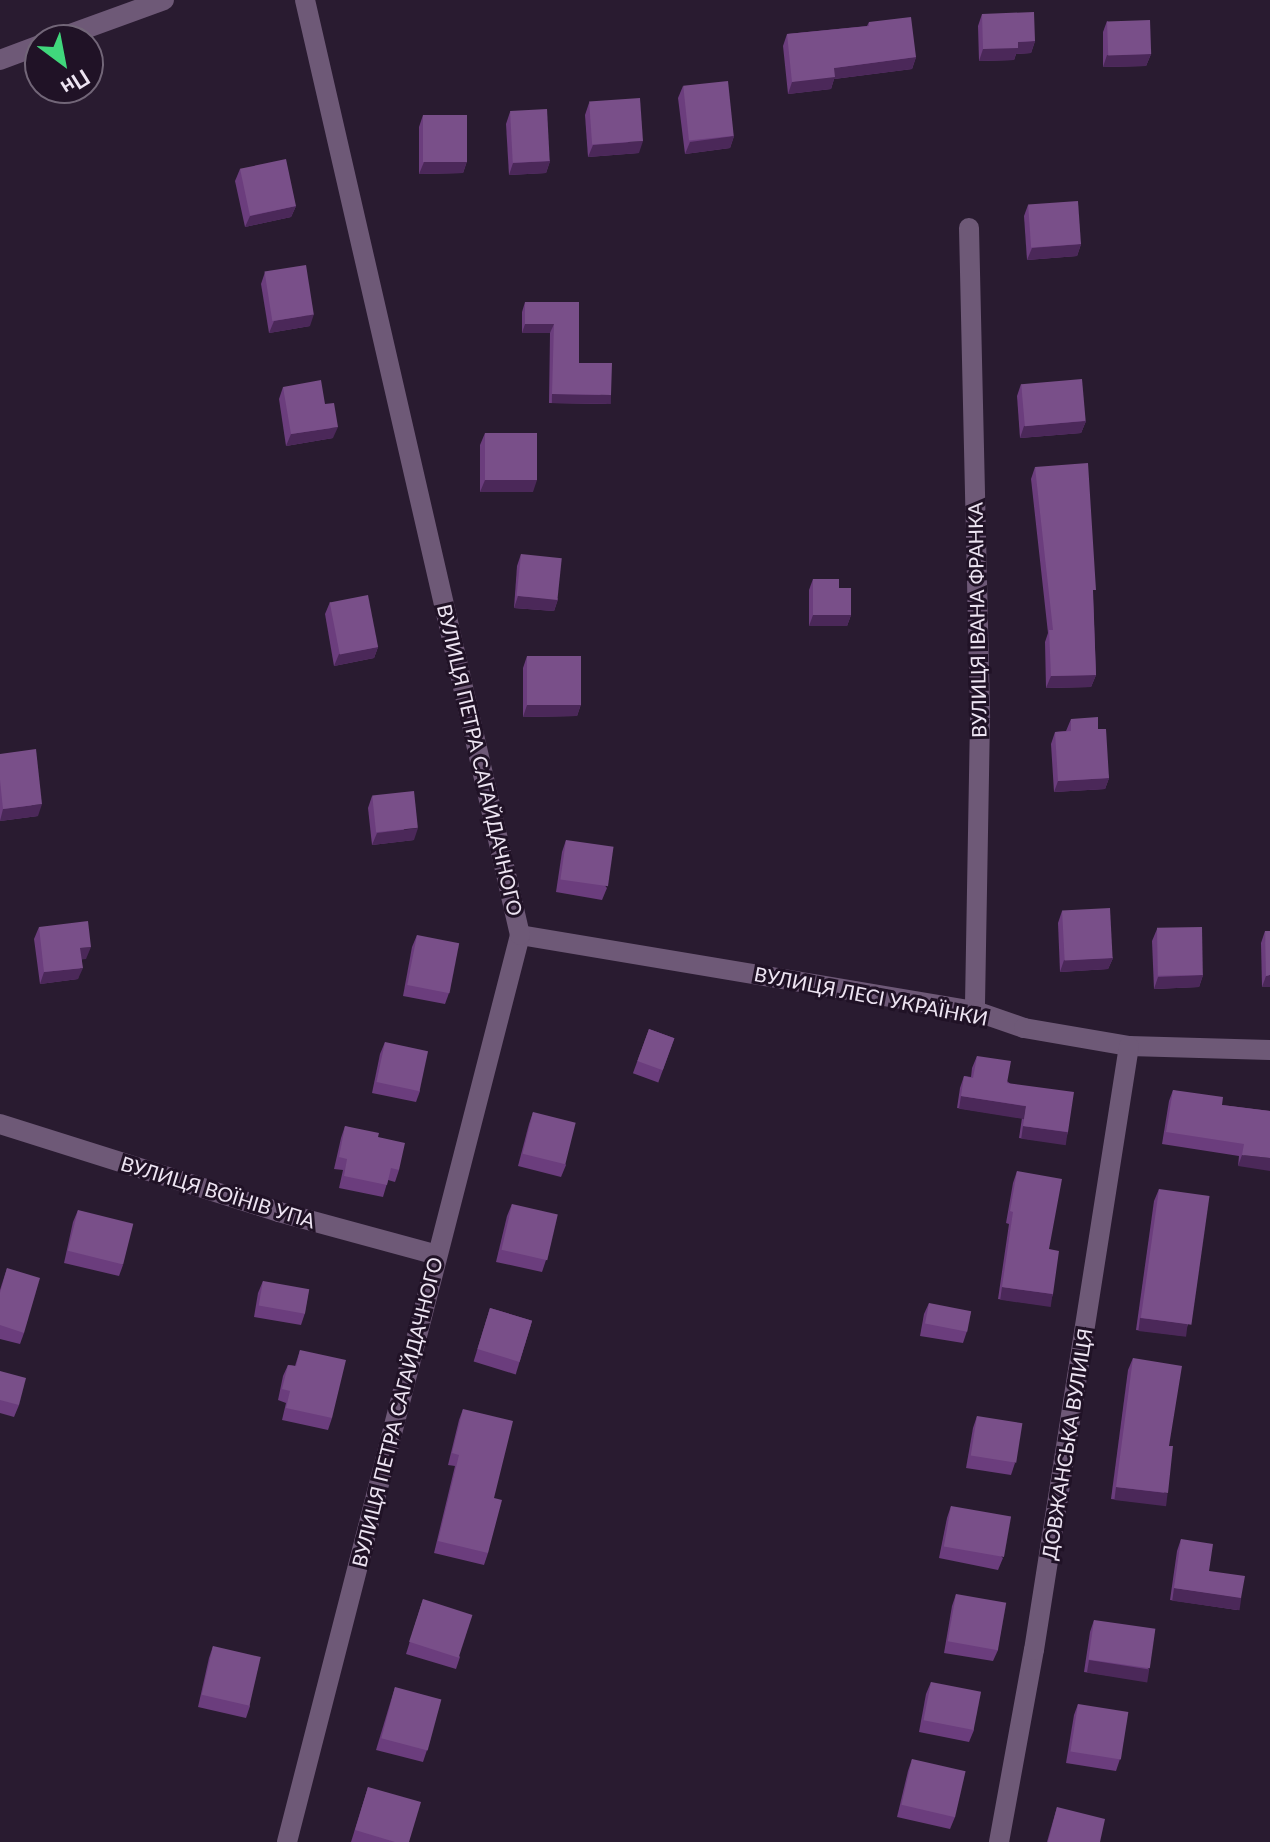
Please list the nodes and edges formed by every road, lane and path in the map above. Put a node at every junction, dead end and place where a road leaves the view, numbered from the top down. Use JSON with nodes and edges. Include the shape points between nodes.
{"nodes":[{"id":1,"x":164,"y":0,"type":"edge"},
{"id":2,"x":305,"y":0,"type":"edge"},
{"id":3,"x":98,"y":24,"type":"edge"},
{"id":4,"x":24,"y":51,"type":"edge"},
{"id":5,"x":0,"y":60,"type":"edge"},
{"id":6,"x":969,"y":228,"type":"dead end"},
{"id":7,"x":520,"y":935,"type":"junction"},
{"id":8,"x":975,"y":1011,"type":"junction"},
{"id":9,"x":1129,"y":1046,"type":"junction"},
{"id":10,"x":1270,"y":1050,"type":"edge"},
{"id":11,"x":0,"y":1124,"type":"edge"},
{"id":12,"x":437,"y":1255,"type":"junction"},
{"id":13,"x":287,"y":1842,"type":"edge"},
{"id":14,"x":999,"y":1842,"type":"edge"}],
"edges":[{"from":1,"to":3,"type":"street"},
{"from":2,"to":7,"type":"street","name":"ВУЛИЦЯ ПЕТРА САГАЙДАЧНОГО"},
{"from":4,"to":5,"type":"street"},
{"from":6,"to":8,"type":"street","name":"ВУЛИЦЯ ІВАНА ФРАНКА","via":[[980,718]]},
{"from":7,"to":8,"type":"street","name":"ВУЛИЦЯ ЛЕСІ УКРАЇНКИ"},
{"from":7,"to":12,"type":"street","name":"ВУЛИЦЯ ПЕТРА САГАЙДАЧНОГО"},
{"from":8,"to":9,"type":"street","name":"ВУЛИЦЯ ЛЕСІ УКРАЇНКИ","via":[[1024,1028]]},
{"from":9,"to":10,"type":"street","name":"ВУЛИЦЯ ЛЕСІ УКРАЇНКИ"},
{"from":9,"to":14,"type":"street","name":"ДОВЖАНСЬКА ВУЛИЦЯ"},
{"from":11,"to":12,"type":"street","name":"ВУЛИЦЯ ВОЇНІВ УПА","via":[[279,1212]]},
{"from":12,"to":13,"type":"street","name":"ВУЛИЦЯ ПЕТРА САГАЙДАЧНОГО"}]}
